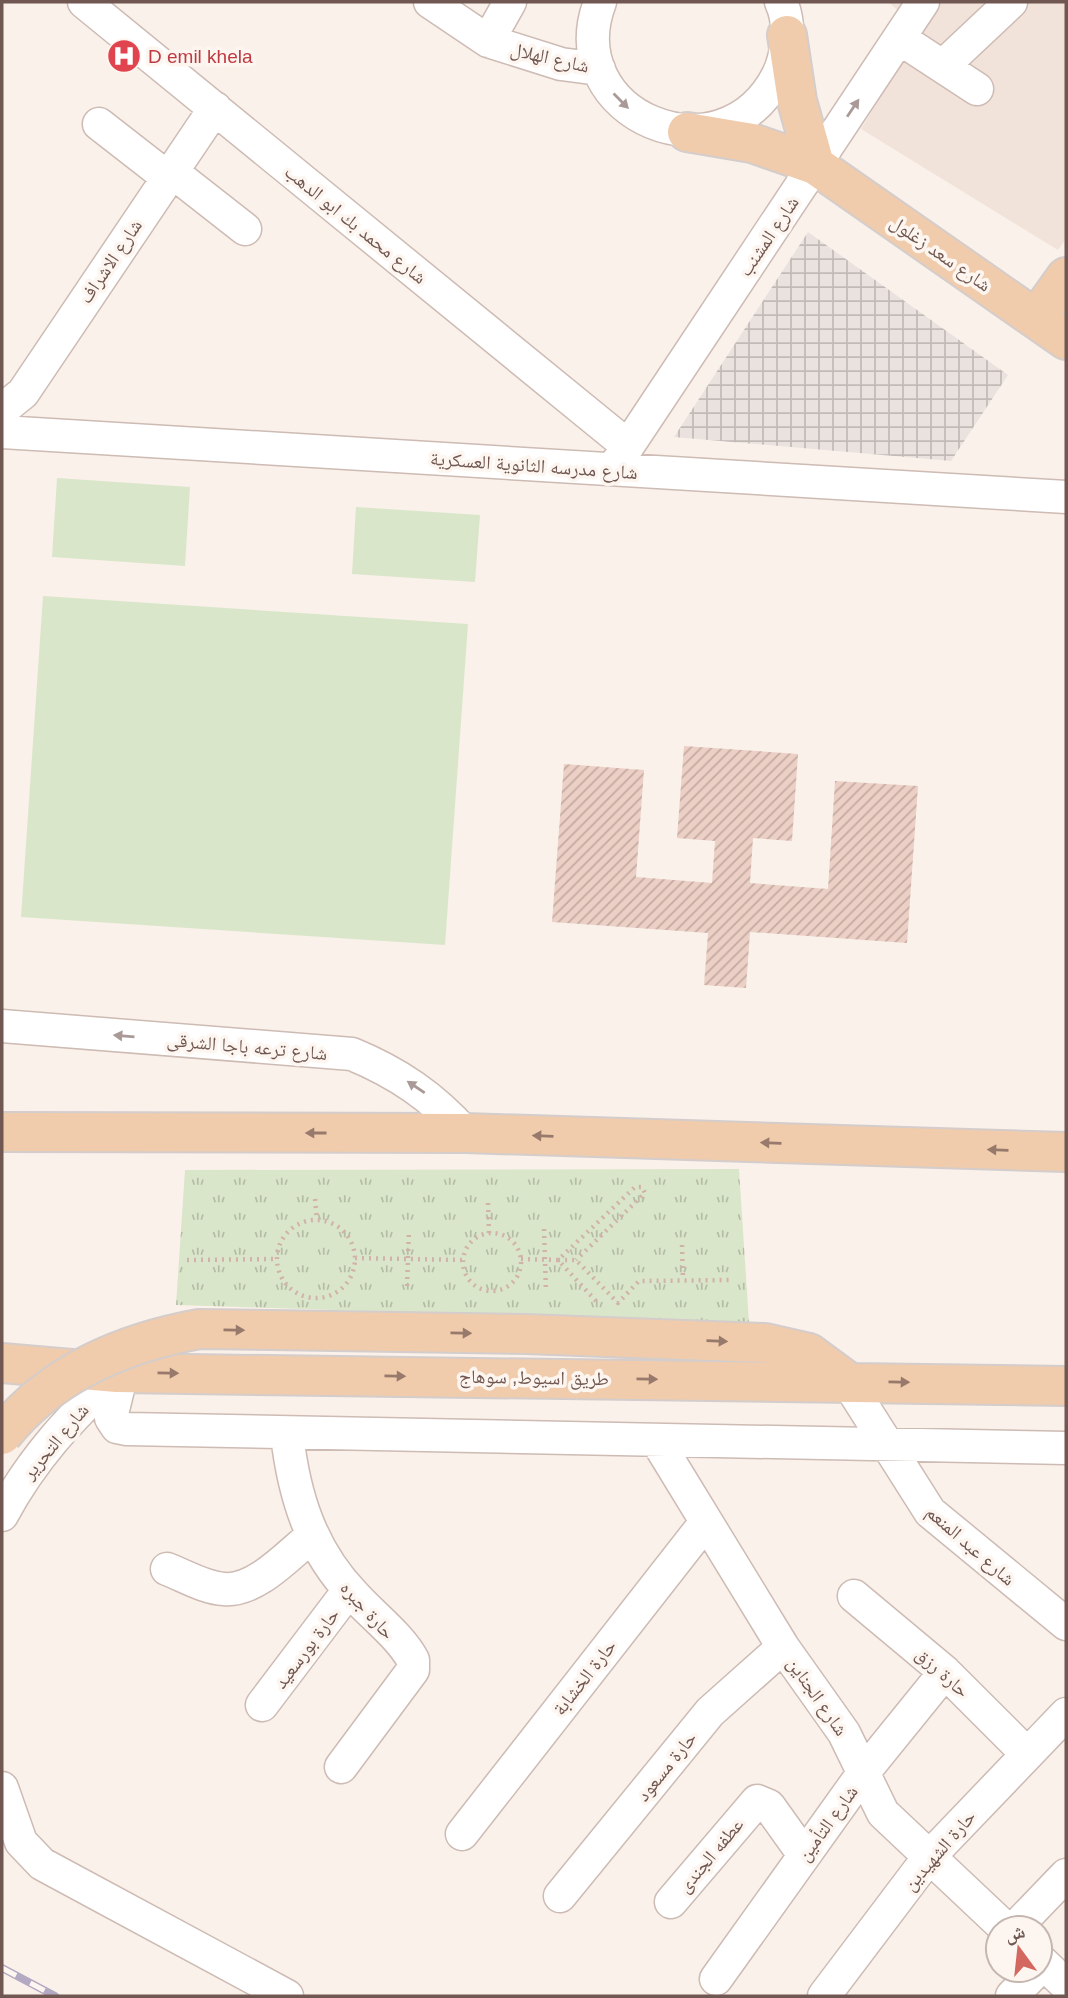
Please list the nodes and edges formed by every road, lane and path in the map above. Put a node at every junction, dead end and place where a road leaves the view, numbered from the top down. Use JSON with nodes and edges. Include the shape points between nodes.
{"nodes":[{"id":1,"x":84,"y":2,"type":"edge"},
{"id":2,"x":429,"y":2,"type":"edge"},
{"id":3,"x":510,"y":2,"type":"edge"},
{"id":4,"x":923,"y":2,"type":"edge"},
{"id":5,"x":1011,"y":2,"type":"edge"},
{"id":6,"x":590,"y":7,"type":"edge"},
{"id":7,"x":784,"y":12,"type":"edge"},
{"id":8,"x":899,"y":38,"type":"junction"},
{"id":9,"x":488,"y":41,"type":"junction"},
{"id":10,"x":943,"y":66,"type":"junction"},
{"id":11,"x":599,"y":69,"type":"junction"},
{"id":12,"x":977,"y":89,"type":"dead end"},
{"id":13,"x":215,"y":108,"type":"junction"},
{"id":14,"x":99,"y":124,"type":"dead end"},
{"id":15,"x":687,"y":132,"type":"junction"},
{"id":16,"x":815,"y":165,"type":"junction"},
{"id":17,"x":169,"y":174,"type":"junction"},
{"id":18,"x":244,"y":229,"type":"dead end"},
{"id":19,"x":1066,"y":277,"type":"edge"},
{"id":20,"x":1051,"y":329,"type":"edge"},
{"id":21,"x":2,"y":410,"type":"edge"},
{"id":22,"x":2,"y":432,"type":"edge"},
{"id":23,"x":620,"y":458,"type":"junction"},
{"id":24,"x":1066,"y":497,"type":"edge"},
{"id":25,"x":2,"y":1026,"type":"edge"},
{"id":26,"x":2,"y":1132,"type":"edge"},
{"id":27,"x":466,"y":1133,"type":"junction"},
{"id":28,"x":1066,"y":1152,"type":"edge"},
{"id":29,"x":315,"y":1199,"type":"dead end"},
{"id":30,"x":488,"y":1203,"type":"dead end"},
{"id":31,"x":317,"y":1220,"type":"junction"},
{"id":32,"x":544,"y":1229,"type":"dead end"},
{"id":33,"x":409,"y":1230,"type":"dead end"},
{"id":34,"x":489,"y":1233,"type":"junction"},
{"id":35,"x":682,"y":1245,"type":"dead end"},
{"id":36,"x":355,"y":1258,"type":"junction"},
{"id":37,"x":277,"y":1259,"type":"junction"},
{"id":38,"x":408,"y":1259,"type":"junction"},
{"id":39,"x":521,"y":1259,"type":"junction"},
{"id":40,"x":187,"y":1260,"type":"dead end"},
{"id":41,"x":463,"y":1260,"type":"junction"},
{"id":42,"x":545,"y":1260,"type":"junction"},
{"id":43,"x":558,"y":1260,"type":"junction"},
{"id":44,"x":576,"y":1260,"type":"junction"},
{"id":45,"x":683,"y":1280,"type":"junction"},
{"id":46,"x":730,"y":1280,"type":"dead end"},
{"id":47,"x":407,"y":1286,"type":"dead end"},
{"id":48,"x":546,"y":1292,"type":"dead end"},
{"id":49,"x":599,"y":1304,"type":"dead end"},
{"id":50,"x":2,"y":1363,"type":"edge"},
{"id":51,"x":119,"y":1373,"type":"junction"},
{"id":52,"x":847,"y":1381,"type":"junction"},
{"id":53,"x":1066,"y":1385,"type":"edge"},
{"id":54,"x":2,"y":1435,"type":"edge"},
{"id":55,"x":287,"y":1435,"type":"junction"},
{"id":56,"x":657,"y":1441,"type":"junction"},
{"id":57,"x":886,"y":1446,"type":"junction"},
{"id":58,"x":1066,"y":1448,"type":"edge"},
{"id":59,"x":2,"y":1515,"type":"edge"},
{"id":60,"x":706,"y":1522,"type":"junction"},
{"id":61,"x":312,"y":1536,"type":"junction"},
{"id":62,"x":167,"y":1569,"type":"dead end"},
{"id":63,"x":349,"y":1590,"type":"junction"},
{"id":64,"x":854,"y":1596,"type":"dead end"},
{"id":65,"x":1066,"y":1624,"type":"edge"},
{"id":66,"x":783,"y":1647,"type":"junction"},
{"id":67,"x":945,"y":1672,"type":"junction"},
{"id":68,"x":262,"y":1705,"type":"dead end"},
{"id":69,"x":1066,"y":1714,"type":"edge"},
{"id":70,"x":1027,"y":1754,"type":"junction"},
{"id":71,"x":341,"y":1767,"type":"dead end"},
{"id":72,"x":864,"y":1772,"type":"junction"},
{"id":73,"x":2,"y":1788,"type":"edge"},
{"id":74,"x":462,"y":1834,"type":"dead end"},
{"id":75,"x":804,"y":1855,"type":"junction"},
{"id":76,"x":929,"y":1857,"type":"junction"},
{"id":77,"x":1066,"y":1875,"type":"edge"},
{"id":78,"x":560,"y":1896,"type":"dead end"},
{"id":79,"x":671,"y":1902,"type":"dead end"},
{"id":80,"x":990,"y":1914,"type":"edge"},
{"id":81,"x":1028,"y":1914,"type":"edge"},
{"id":82,"x":716,"y":1979,"type":"dead end"},
{"id":83,"x":287,"y":1996,"type":"edge"},
{"id":84,"x":824,"y":1996,"type":"edge"}],
"edges":[{"from":1,"to":13,"type":"street","name":"شارع محمد بك ابو الدهب"},
{"from":2,"to":9,"type":"street","name":"شارع الهلال"},
{"from":3,"to":9,"type":"street"},
{"from":4,"to":8,"type":"street","name":"شارع المشنب"},
{"from":5,"to":10,"type":"street"},
{"from":6,"to":11,"type":"street"},
{"from":7,"to":15,"type":"street","via":[[782,66],[768,93],[746,114]]},
{"from":7,"to":16,"type":"main road","via":[[797,101]]},
{"from":8,"to":10,"type":"street"},
{"from":16,"to":8,"type":"street","name":"شارع المشنب","one_way":true},
{"from":9,"to":11,"type":"street","name":"شارع الهلال","via":[[561,64]]},
{"from":10,"to":12,"type":"street"},
{"from":11,"to":15,"type":"street","one_way":true,"via":[[613,93],[634,114],[659,127]]},
{"from":13,"to":17,"type":"street","name":"شارع الاشراف"},
{"from":13,"to":23,"type":"street","name":"شارع محمد بك ابو الدهب"},
{"from":14,"to":17,"type":"street"},
{"from":15,"to":16,"type":"main road","name":"شارع سعد زغلول","via":[[752,143]]},
{"from":16,"to":20,"type":"main road","name":"شارع سعد زغلول"},
{"from":16,"to":23,"type":"street","name":"شارع المشنب"},
{"from":17,"to":18,"type":"street"},
{"from":17,"to":21,"type":"street","name":"شارع الاشراف","via":[[23,393]]},
{"from":19,"to":20,"type":"main road"},
{"from":22,"to":23,"type":"street","name":"شارع مدرسه الثانوية العسكرية"},
{"from":23,"to":24,"type":"street","name":"شارع مدرسه الثانوية العسكرية"},
{"from":27,"to":25,"type":"street","name":"شارع ترعه باجا الشرقى","one_way":true,"via":[[425,1093],[352,1054]]},
{"from":27,"to":26,"type":"main road","one_way":true},
{"from":28,"to":27,"type":"main road","one_way":true},
{"from":29,"to":31,"type":"path"},
{"from":30,"to":34,"type":"path"},
{"from":31,"to":36,"type":"path","via":[[342,1229],[352,1242]]},
{"from":31,"to":37,"type":"path","via":[[304,1221],[286,1235]]},
{"from":32,"to":42,"type":"path"},
{"from":33,"to":38,"type":"path"},
{"from":34,"to":39,"type":"path","via":[[511,1239]]},
{"from":34,"to":41,"type":"path","via":[[468,1245]]},
{"from":35,"to":45,"type":"path"},
{"from":36,"to":37,"type":"path","via":[[346,1285],[318,1298],[290,1288]]},
{"from":36,"to":38,"type":"path"},
{"from":37,"to":40,"type":"path"},
{"from":38,"to":41,"type":"path"},
{"from":38,"to":47,"type":"path"},
{"from":39,"to":41,"type":"path","via":[[514,1281],[493,1290],[468,1279]]},
{"from":39,"to":42,"type":"path"},
{"from":42,"to":43,"type":"path"},
{"from":42,"to":48,"type":"path"},
{"from":43,"to":44,"type":"path"},
{"from":43,"to":44,"type":"path","via":[[635,1187],[642,1187],[645,1193]]},
{"from":43,"to":49,"type":"path"},
{"from":44,"to":45,"type":"path","via":[[618,1303],[639,1281]]},
{"from":45,"to":46,"type":"path"},
{"from":50,"to":51,"type":"main road","name":"طريق اسيوط, سوهاج"},
{"from":51,"to":52,"type":"main road","name":"طريق اسيوط, سوهاج","one_way":true},
{"from":51,"to":55,"type":"street","via":[[111,1418],[117,1427]]},
{"from":51,"to":59,"type":"street","name":"شارع التحرير","via":[[68,1421],[24,1474]]},
{"from":52,"to":53,"type":"main road","name":"طريق اسيوط, سوهاج","one_way":true},
{"from":54,"to":52,"type":"main road","one_way":true,"bridge":true,"via":[[31,1404],[82,1368],[127,1346],[199,1329],[765,1343],[809,1353]]},
{"from":52,"to":57,"type":"street","name":"شارع عبد المنعم"},
{"from":55,"to":56,"type":"street"},
{"from":55,"to":61,"type":"street","name":"حارة جبره","via":[[291,1475]]},
{"from":56,"to":57,"type":"street"},
{"from":56,"to":60,"type":"street","name":"شارع الجناين"},
{"from":57,"to":58,"type":"street"},
{"from":57,"to":65,"type":"street","name":"شارع عبد المنعم","via":[[930,1512]]},
{"from":60,"to":66,"type":"street","name":"شارع الجناين"},
{"from":60,"to":74,"type":"street","name":"حارة الخشابة"},
{"from":61,"to":62,"type":"street","via":[[239,1588],[210,1586]]},
{"from":61,"to":63,"type":"street","name":"حارة جبره"},
{"from":63,"to":68,"type":"street","name":"حارة بورسعيد"},
{"from":63,"to":71,"type":"street","name":"حارة جبره","via":[[410,1655],[413,1665]]},
{"from":64,"to":67,"type":"street","name":"حارة رزق"},
{"from":66,"to":72,"type":"street","name":"شارع الجناين","via":[[844,1733]]},
{"from":66,"to":78,"type":"street","name":"حارة مسعود","via":[[710,1712]]},
{"from":67,"to":70,"type":"street","name":"حارة رزق"},
{"from":67,"to":72,"type":"street","name":"شارع التأمين"},
{"from":69,"to":70,"type":"street","name":"حارة الشهيدين"},
{"from":70,"to":76,"type":"street","name":"حارة الشهيدين"},
{"from":72,"to":75,"type":"street","name":"شارع التأمين"},
{"from":72,"to":76,"type":"street","name":"شارع الجناين","via":[[883,1812]]},
{"from":73,"to":83,"type":"street","via":[[21,1842],[42,1864]]},
{"from":75,"to":79,"type":"street","name":"عطفه الجندى","via":[[769,1806],[757,1801]]},
{"from":75,"to":82,"type":"street","name":"شارع التأمين"},
{"from":76,"to":80,"type":"street","name":"شارع الجناين"},
{"from":76,"to":84,"type":"street","name":"حارة الشهيدين"},
{"from":77,"to":81,"type":"street"}]}
